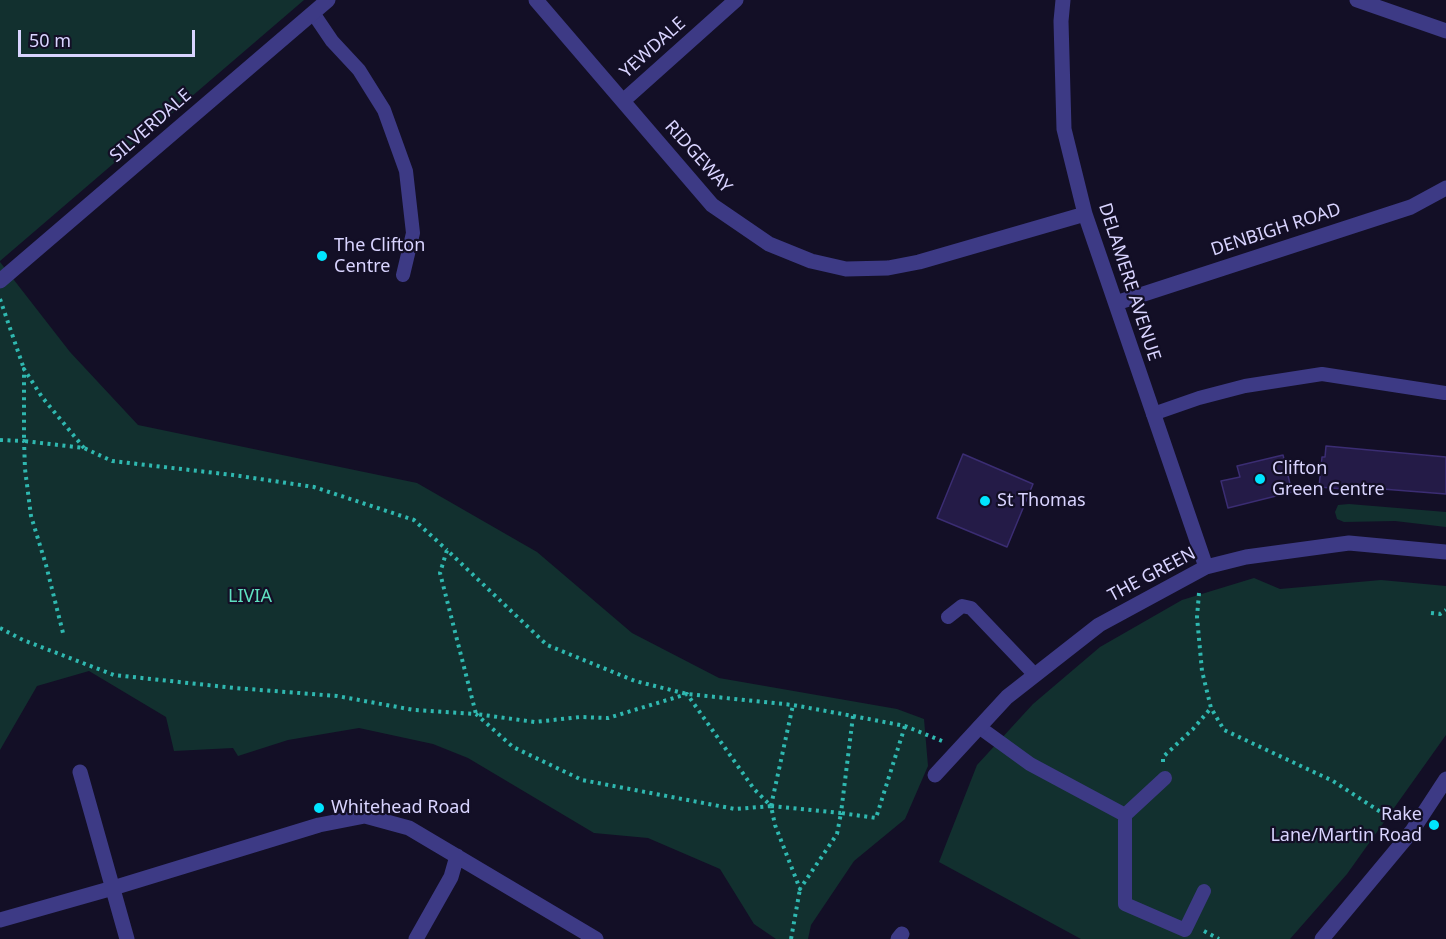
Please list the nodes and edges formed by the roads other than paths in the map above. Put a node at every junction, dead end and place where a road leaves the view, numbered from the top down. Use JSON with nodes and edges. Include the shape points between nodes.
{"nodes":[{"id":1,"x":328,"y":0,"type":"edge"},
{"id":2,"x":536,"y":0,"type":"edge"},
{"id":3,"x":736,"y":0,"type":"edge"},
{"id":4,"x":1063,"y":0,"type":"edge"},
{"id":5,"x":1358,"y":0,"type":"edge"},
{"id":6,"x":313,"y":13,"type":"junction"},
{"id":7,"x":1446,"y":31,"type":"edge"},
{"id":8,"x":623,"y":101,"type":"junction"},
{"id":9,"x":1446,"y":188,"type":"edge"},
{"id":10,"x":1085,"y":214,"type":"junction"},
{"id":11,"x":403,"y":275,"type":"dead end"},
{"id":12,"x":0,"y":281,"type":"edge"},
{"id":13,"x":1116,"y":303,"type":"junction"},
{"id":14,"x":1445,"y":393,"type":"edge"},
{"id":15,"x":1153,"y":414,"type":"junction"},
{"id":16,"x":1446,"y":552,"type":"edge"},
{"id":17,"x":1206,"y":567,"type":"junction"},
{"id":18,"x":948,"y":617,"type":"dead end"},
{"id":19,"x":1035,"y":675,"type":"junction"},
{"id":20,"x":979,"y":727,"type":"junction"},
{"id":21,"x":80,"y":772,"type":"dead end"},
{"id":22,"x":935,"y":775,"type":"dead end"},
{"id":23,"x":1165,"y":778,"type":"road end"},
{"id":24,"x":1446,"y":779,"type":"edge"},
{"id":25,"x":1125,"y":815,"type":"junction"},
{"id":26,"x":457,"y":856,"type":"junction"},
{"id":27,"x":113,"y":888,"type":"junction"},
{"id":28,"x":1204,"y":891,"type":"dead end"},
{"id":29,"x":0,"y":920,"type":"edge"},
{"id":30,"x":127,"y":939,"type":"edge"},
{"id":31,"x":416,"y":939,"type":"edge"},
{"id":32,"x":596,"y":939,"type":"edge"},
{"id":33,"x":1322,"y":939,"type":"edge"}],
"edges":[{"from":1,"to":6,"type":"street","name":"SILVERDALE"},
{"from":2,"to":8,"type":"street","name":"RIDGEWAY"},
{"from":3,"to":8,"type":"street","name":"YEWDALE"},
{"from":4,"to":10,"type":"street","name":"DELAMERE AVENUE","via":[[1064,129]]},
{"from":5,"to":7,"type":"street"},
{"from":6,"to":11,"type":"lane","via":[[359,70],[384,110],[406,171],[413,233]]},
{"from":6,"to":12,"type":"street","name":"SILVERDALE"},
{"from":8,"to":10,"type":"street","name":"RIDGEWAY","via":[[712,205],[769,244],[811,261],[846,269],[888,268]]},
{"from":9,"to":13,"type":"street","name":"DENBIGH ROAD","via":[[1411,207]]},
{"from":10,"to":13,"type":"street","name":"DELAMERE AVENUE"},
{"from":13,"to":15,"type":"street","name":"DELAMERE AVENUE"},
{"from":14,"to":15,"type":"lane","via":[[1322,374],[1245,386]]},
{"from":15,"to":17,"type":"street","name":"DELAMERE AVENUE"},
{"from":16,"to":17,"type":"street","name":"THE GREEN","via":[[1349,543],[1246,557]]},
{"from":17,"to":19,"type":"street","name":"THE GREEN","via":[[1099,625]]},
{"from":18,"to":19,"type":"lane","via":[[962,606],[971,608]]},
{"from":19,"to":20,"type":"street","name":"THE GREEN"},
{"from":20,"to":22,"type":"street","name":"THE GREEN"},
{"from":20,"to":25,"type":"lane","via":[[1030,764]]},
{"from":21,"to":27,"type":"street"},
{"from":23,"to":25,"type":"lane"},
{"from":24,"to":33,"type":"street","via":[[1412,831]]},
{"from":25,"to":28,"type":"lane","via":[[1125,904],[1185,930]]},
{"from":26,"to":27,"type":"street","via":[[410,828],[365,816],[319,825]]},
{"from":26,"to":31,"type":"street","via":[[451,877]]},
{"from":26,"to":32,"type":"street"},
{"from":27,"to":29,"type":"street"},
{"from":27,"to":30,"type":"street"}]}
